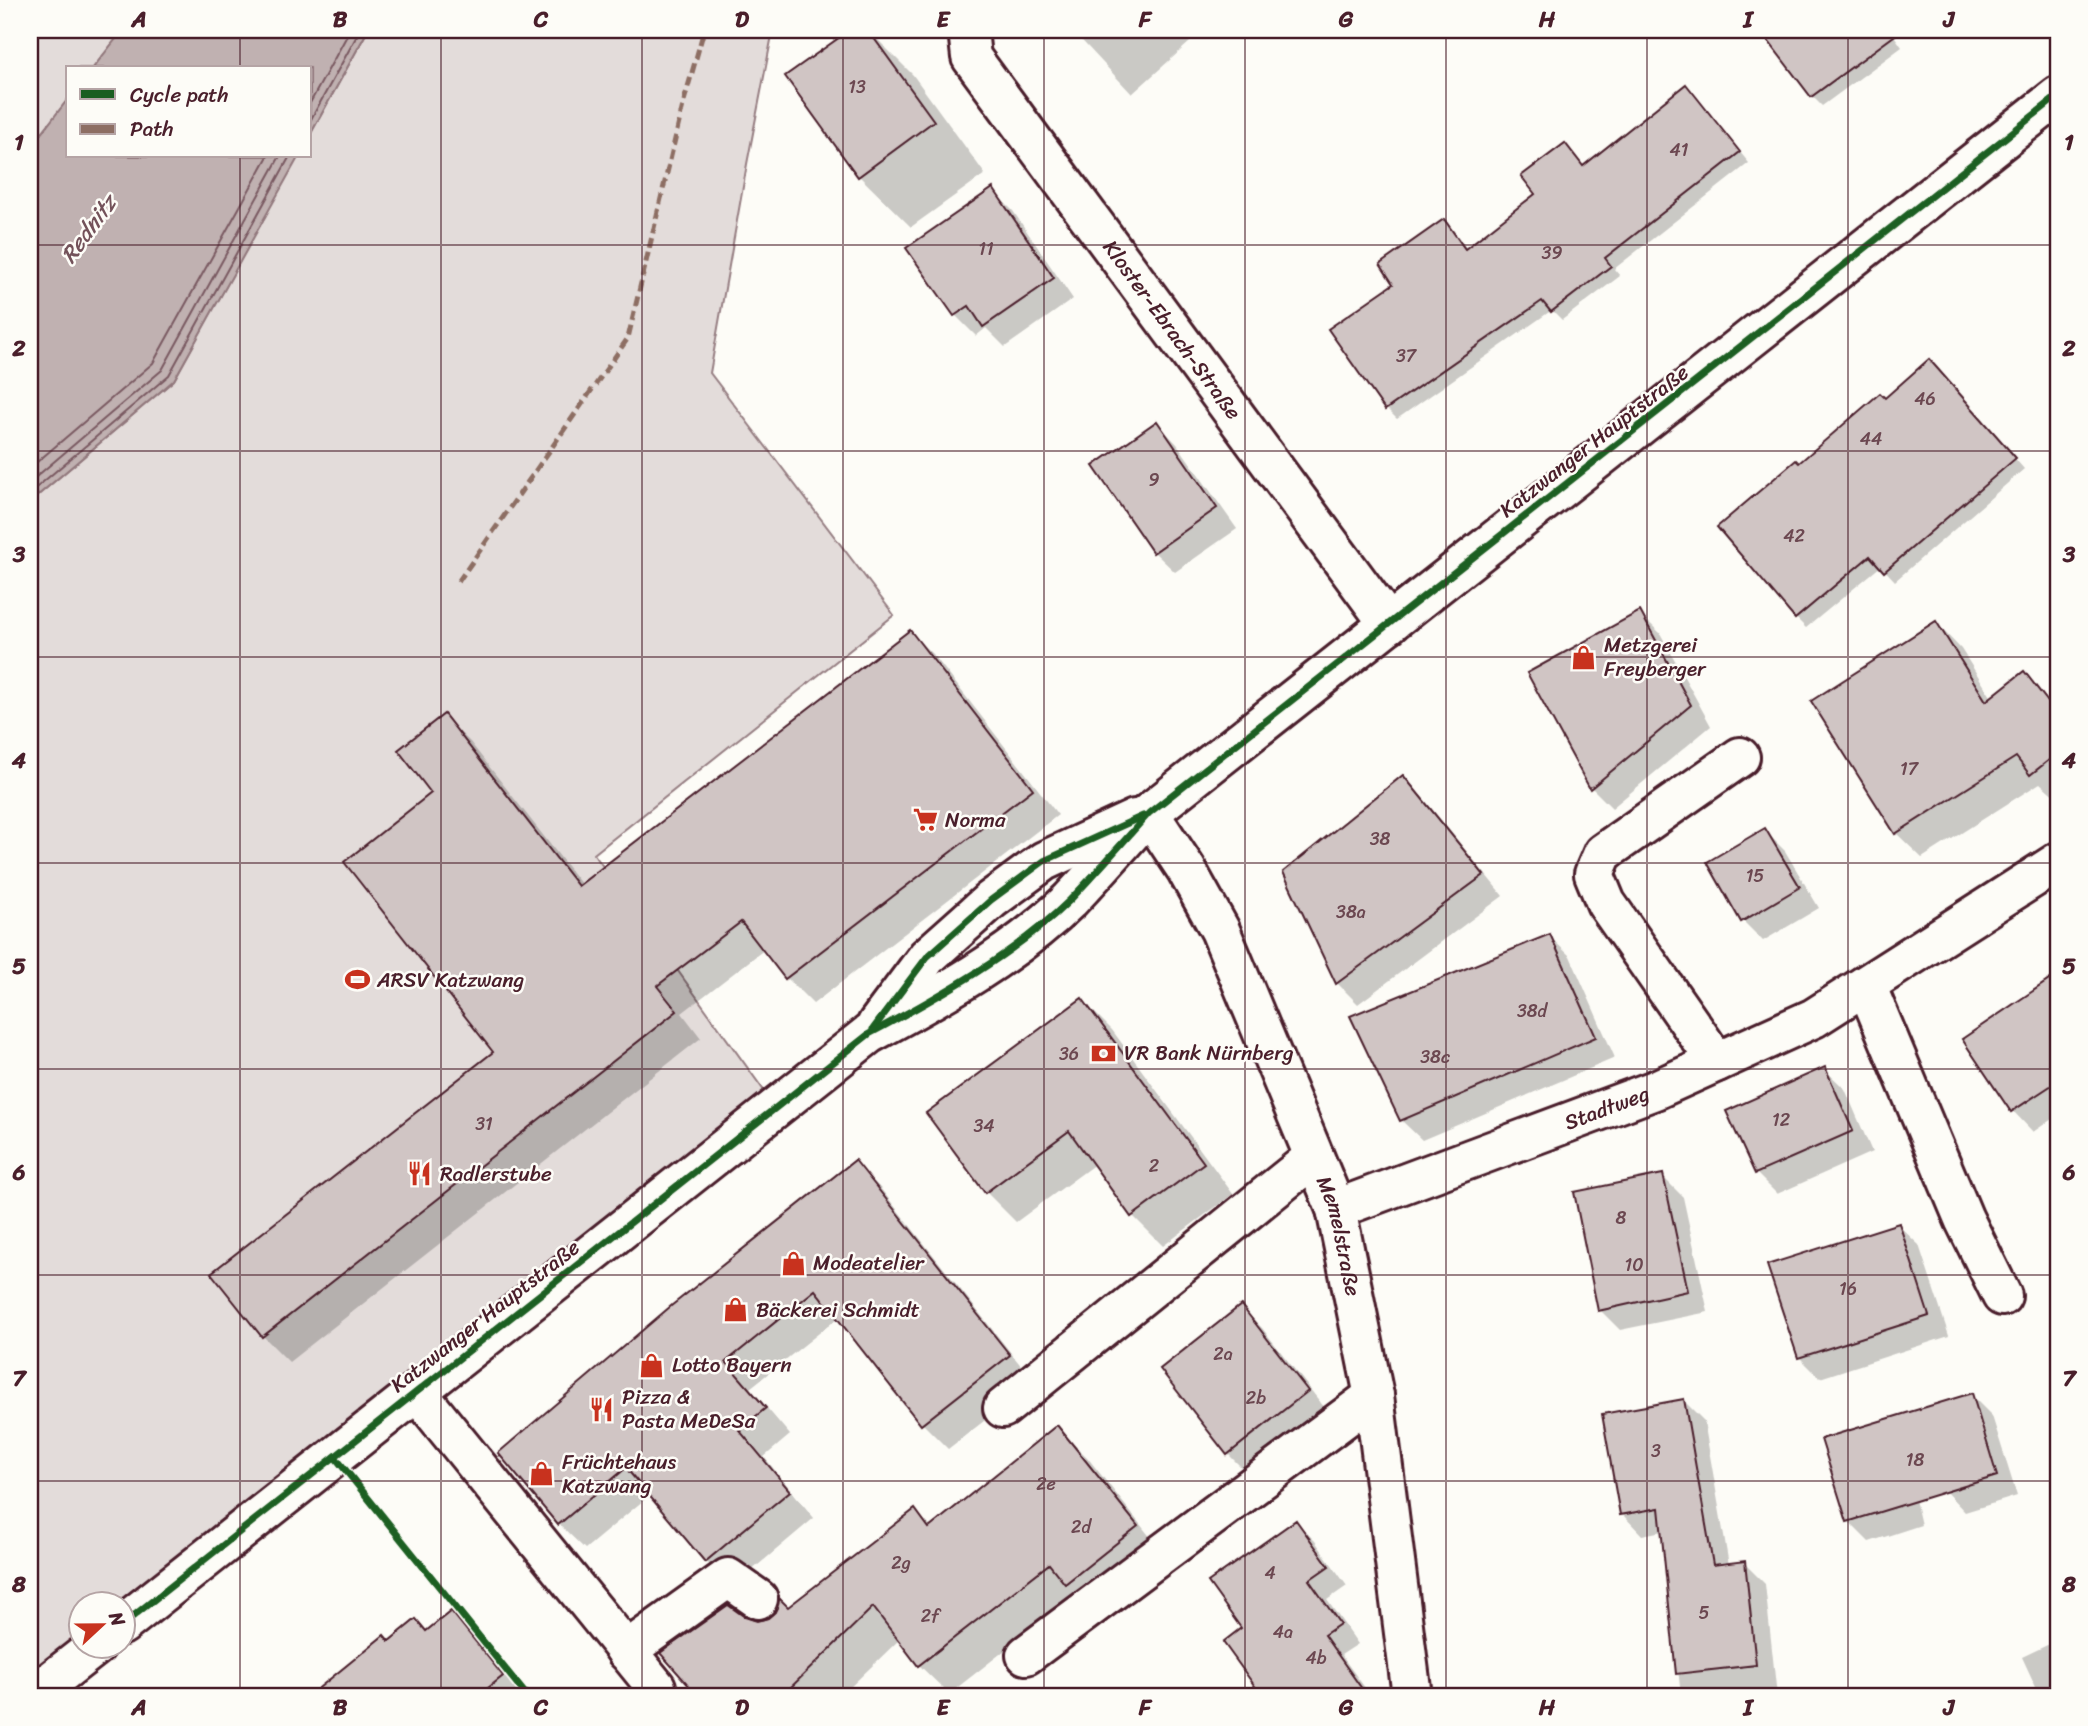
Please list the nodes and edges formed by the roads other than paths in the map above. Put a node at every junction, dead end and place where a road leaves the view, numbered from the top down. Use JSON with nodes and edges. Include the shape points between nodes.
{"nodes":[{"id":1,"x":968,"y":30,"type":"edge"},
{"id":2,"x":2058,"y":96,"type":"edge"},
{"id":3,"x":1389,"y":624,"type":"junction"},
{"id":4,"x":1740,"y":757,"type":"dead end"},
{"id":5,"x":1149,"y":813,"type":"junction"},
{"id":6,"x":2058,"y":862,"type":"edge"},
{"id":7,"x":1866,"y":985,"type":"junction"},
{"id":8,"x":869,"y":1034,"type":"junction"},
{"id":9,"x":1717,"y":1062,"type":"junction"},
{"id":10,"x":1314,"y":1157,"type":"junction"},
{"id":11,"x":1336,"y":1209,"type":"junction"},
{"id":12,"x":2002,"y":1296,"type":"dead end"},
{"id":13,"x":417,"y":1392,"type":"junction"},
{"id":14,"x":1374,"y":1396,"type":"junction"},
{"id":15,"x":1003,"y":1408,"type":"dead end"},
{"id":16,"x":758,"y":1599,"type":"dead end"},
{"id":17,"x":136,"y":1614,"type":"edge"},
{"id":18,"x":626,"y":1651,"type":"junction"},
{"id":19,"x":1026,"y":1655,"type":"dead end"},
{"id":20,"x":78,"y":1660,"type":"edge"},
{"id":21,"x":656,"y":1687,"type":"dead end"},
{"id":22,"x":32,"y":1696,"type":"edge"},
{"id":23,"x":1412,"y":1696,"type":"edge"}],
"edges":[{"from":1,"to":3,"type":"main road","name":"Kloster-Ebrach-Straße","via":[[971,57]]},
{"from":2,"to":3,"type":"main road","name":"Katzwanger Hauptstraße"},
{"from":3,"to":5,"type":"main road","name":"Katzwanger Hauptstraße"},
{"from":4,"to":9,"type":"main road","via":[[1604,853],[1594,874],[1606,903]]},
{"from":5,"to":8,"type":"main road","name":"Katzwanger Hauptstraße","via":[[1068,901],[1022,940],[948,992]]},
{"from":5,"to":8,"type":"main road","name":"Katzwanger Hauptstraße","via":[[1044,860],[991,900],[927,957]]},
{"from":5,"to":10,"type":"main road","name":"Memelstraße","via":[[1220,930]]},
{"from":6,"to":7,"type":"main road","name":"Stadtweg"},
{"from":7,"to":9,"type":"main road","name":"Stadtweg","via":[[1814,1018]]},
{"from":7,"to":12,"type":"main road","via":[[1964,1219]]},
{"from":8,"to":13,"type":"main road","name":"Katzwanger Hauptstraße"},
{"from":9,"to":11,"type":"main road","name":"Stadtweg","via":[[1655,1090]]},
{"from":10,"to":11,"type":"main road","name":"Memelstraße"},
{"from":10,"to":15,"type":"main road"},
{"from":11,"to":14,"type":"main road","name":"Memelstraße"},
{"from":13,"to":17,"type":"main road","name":"Katzwanger Hauptstraße"},
{"from":13,"to":18,"type":"main road"},
{"from":14,"to":19,"type":"main road"},
{"from":14,"to":23,"type":"main road","name":"Memelstraße"},
{"from":16,"to":18,"type":"main road","via":[[728,1578]]},
{"from":18,"to":21,"type":"main road"},
{"from":20,"to":22,"type":"main road"}]}
